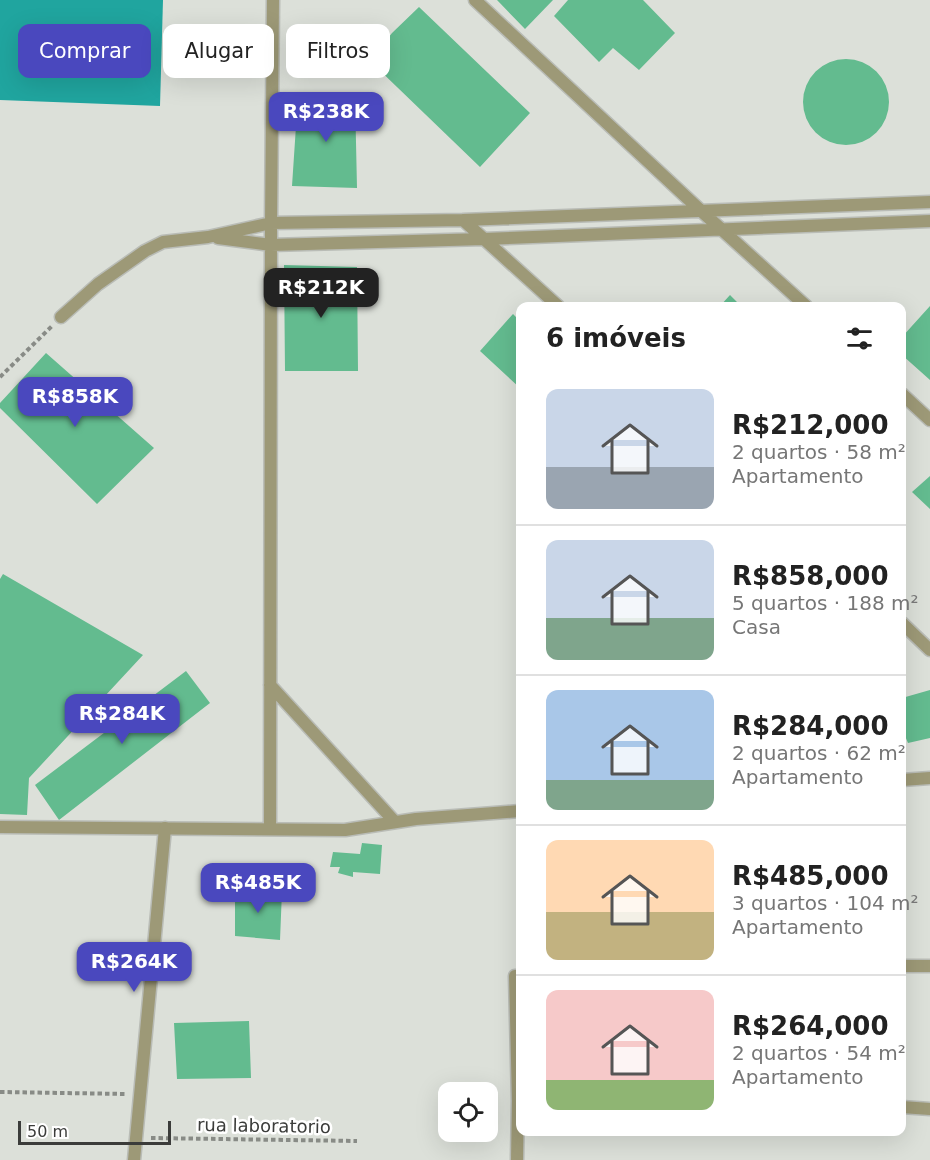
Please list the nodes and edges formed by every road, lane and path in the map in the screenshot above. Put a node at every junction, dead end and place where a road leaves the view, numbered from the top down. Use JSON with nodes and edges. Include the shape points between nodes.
{"nodes":[{"id":1,"x":273,"y":0,"type":"edge"},
{"id":2,"x":475,"y":0,"type":"edge"},
{"id":3,"x":930,"y":202,"type":"edge"},
{"id":4,"x":699,"y":209,"type":"junction"},
{"id":5,"x":463,"y":220,"type":"junction"},
{"id":6,"x":930,"y":221,"type":"edge"},
{"id":7,"x":271,"y":223,"type":"junction"},
{"id":8,"x":722,"y":229,"type":"junction"},
{"id":9,"x":208,"y":237,"type":"junction"},
{"id":10,"x":484,"y":239,"type":"junction"},
{"id":11,"x":271,"y":245,"type":"junction"},
{"id":12,"x":554,"y":302,"type":"edge"},
{"id":13,"x":802,"y":302,"type":"edge"},
{"id":14,"x":61,"y":317,"type":"joint"},
{"id":15,"x":0,"y":377,"type":"edge"},
{"id":16,"x":906,"y":398,"type":"edge"},
{"id":17,"x":930,"y":420,"type":"edge"},
{"id":18,"x":906,"y":627,"type":"edge"},
{"id":19,"x":930,"y":650,"type":"edge"},
{"id":20,"x":270,"y":685,"type":"junction"},
{"id":21,"x":930,"y":778,"type":"edge"},
{"id":22,"x":906,"y":780,"type":"edge"},
{"id":23,"x":516,"y":811,"type":"edge"},
{"id":24,"x":395,"y":822,"type":"junction"},
{"id":25,"x":0,"y":827,"type":"edge"},
{"id":26,"x":165,"y":828,"type":"junction"},
{"id":27,"x":270,"y":828,"type":"junction"},
{"id":28,"x":906,"y":966,"type":"edge"},
{"id":29,"x":930,"y":966,"type":"edge"},
{"id":30,"x":0,"y":1092,"type":"edge"},
{"id":31,"x":140,"y":1094,"type":"junction"},
{"id":32,"x":906,"y":1107,"type":"edge"},
{"id":33,"x":930,"y":1109,"type":"edge"},
{"id":34,"x":518,"y":1136,"type":"edge"},
{"id":35,"x":135,"y":1138,"type":"junction"},
{"id":36,"x":357,"y":1141,"type":"dead end"},
{"id":37,"x":134,"y":1160,"type":"edge"},
{"id":38,"x":517,"y":1160,"type":"edge"}],
"edges":[{"from":1,"to":7,"type":"street"},
{"from":2,"to":4,"type":"street"},
{"from":3,"to":4,"type":"street"},
{"from":4,"to":5,"type":"street"},
{"from":4,"to":8,"type":"street"},
{"from":5,"to":7,"type":"street"},
{"from":5,"to":10,"type":"street"},
{"from":6,"to":8,"type":"street"},
{"from":7,"to":9,"type":"street"},
{"from":7,"to":11,"type":"street"},
{"from":8,"to":10,"type":"street"},
{"from":8,"to":13,"type":"street"},
{"from":9,"to":11,"type":"street"},
{"from":9,"to":14,"type":"street","via":[[163,242],[145,251],[98,284]]},
{"from":10,"to":11,"type":"street"},
{"from":10,"to":12,"type":"street"},
{"from":11,"to":20,"type":"street"},
{"from":14,"to":15,"type":"path"},
{"from":16,"to":17,"type":"street"},
{"from":18,"to":19,"type":"street"},
{"from":20,"to":24,"type":"street"},
{"from":20,"to":27,"type":"street"},
{"from":21,"to":22,"type":"street"},
{"from":23,"to":24,"type":"street"},
{"from":24,"to":27,"type":"street","via":[[345,830]]},
{"from":25,"to":26,"type":"street"},
{"from":26,"to":27,"type":"street"},
{"from":26,"to":31,"type":"street"},
{"from":28,"to":29,"type":"street"},
{"from":30,"to":31,"type":"path"},
{"from":31,"to":35,"type":"street"},
{"from":32,"to":33,"type":"street"},
{"from":34,"to":38,"type":"street"},
{"from":35,"to":36,"type":"path","name":"rua laboratorio"},
{"from":35,"to":37,"type":"street"}]}
